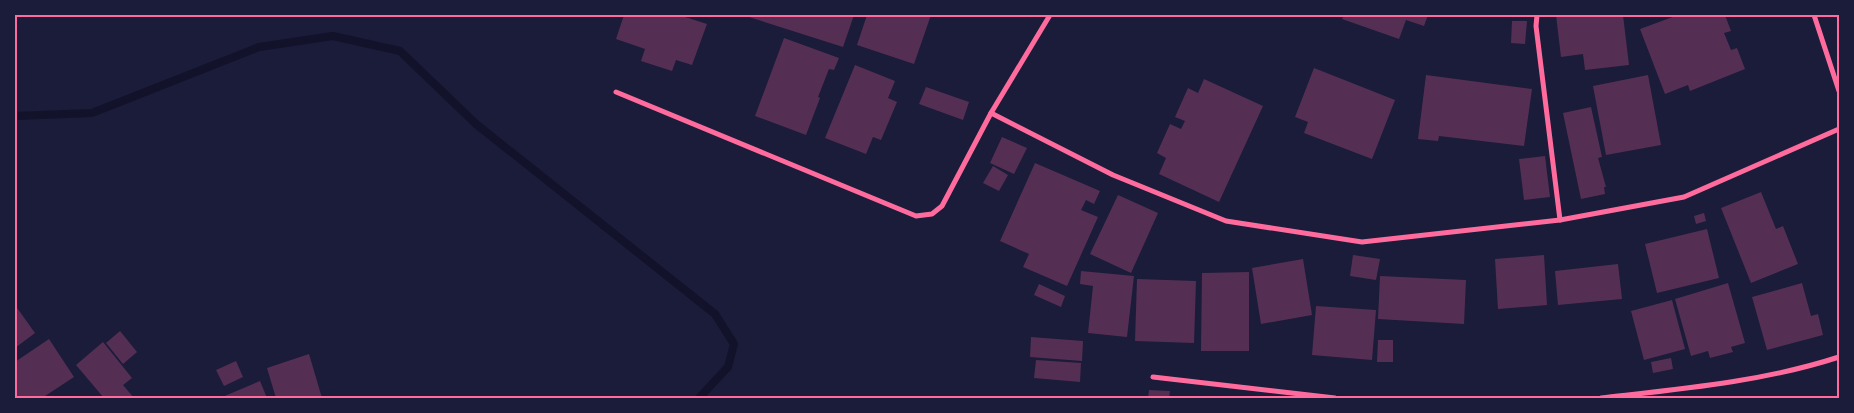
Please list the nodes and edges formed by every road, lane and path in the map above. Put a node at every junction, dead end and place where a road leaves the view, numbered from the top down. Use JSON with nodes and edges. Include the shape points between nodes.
{"nodes":[{"id":1,"x":1050,"y":15,"type":"edge"},
{"id":2,"x":1537,"y":15,"type":"edge"},
{"id":3,"x":1814,"y":15,"type":"edge"},
{"id":4,"x":1838,"y":80,"type":"edge"},
{"id":5,"x":1839,"y":91,"type":"edge"},
{"id":6,"x":616,"y":92,"type":"dead end"},
{"id":7,"x":991,"y":113,"type":"junction"},
{"id":8,"x":1839,"y":129,"type":"edge"},
{"id":9,"x":1560,"y":220,"type":"junction"},
{"id":10,"x":1839,"y":357,"type":"edge"},
{"id":11,"x":1153,"y":377,"type":"dead end"},
{"id":12,"x":1334,"y":398,"type":"edge"},
{"id":13,"x":1601,"y":398,"type":"edge"}],
"edges":[{"from":1,"to":7,"type":"street"},
{"from":2,"to":9,"type":"street"},
{"from":3,"to":4,"type":"street"},
{"from":4,"to":5,"type":"street"},
{"from":6,"to":7,"type":"street","via":[[916,216],[932,214],[942,206]]},
{"from":7,"to":9,"type":"street","via":[[1113,175],[1226,221],[1362,242]]},
{"from":8,"to":9,"type":"street","via":[[1684,197]]},
{"from":10,"to":13,"type":"street","via":[[1707,387]]},
{"from":11,"to":12,"type":"street"}]}
